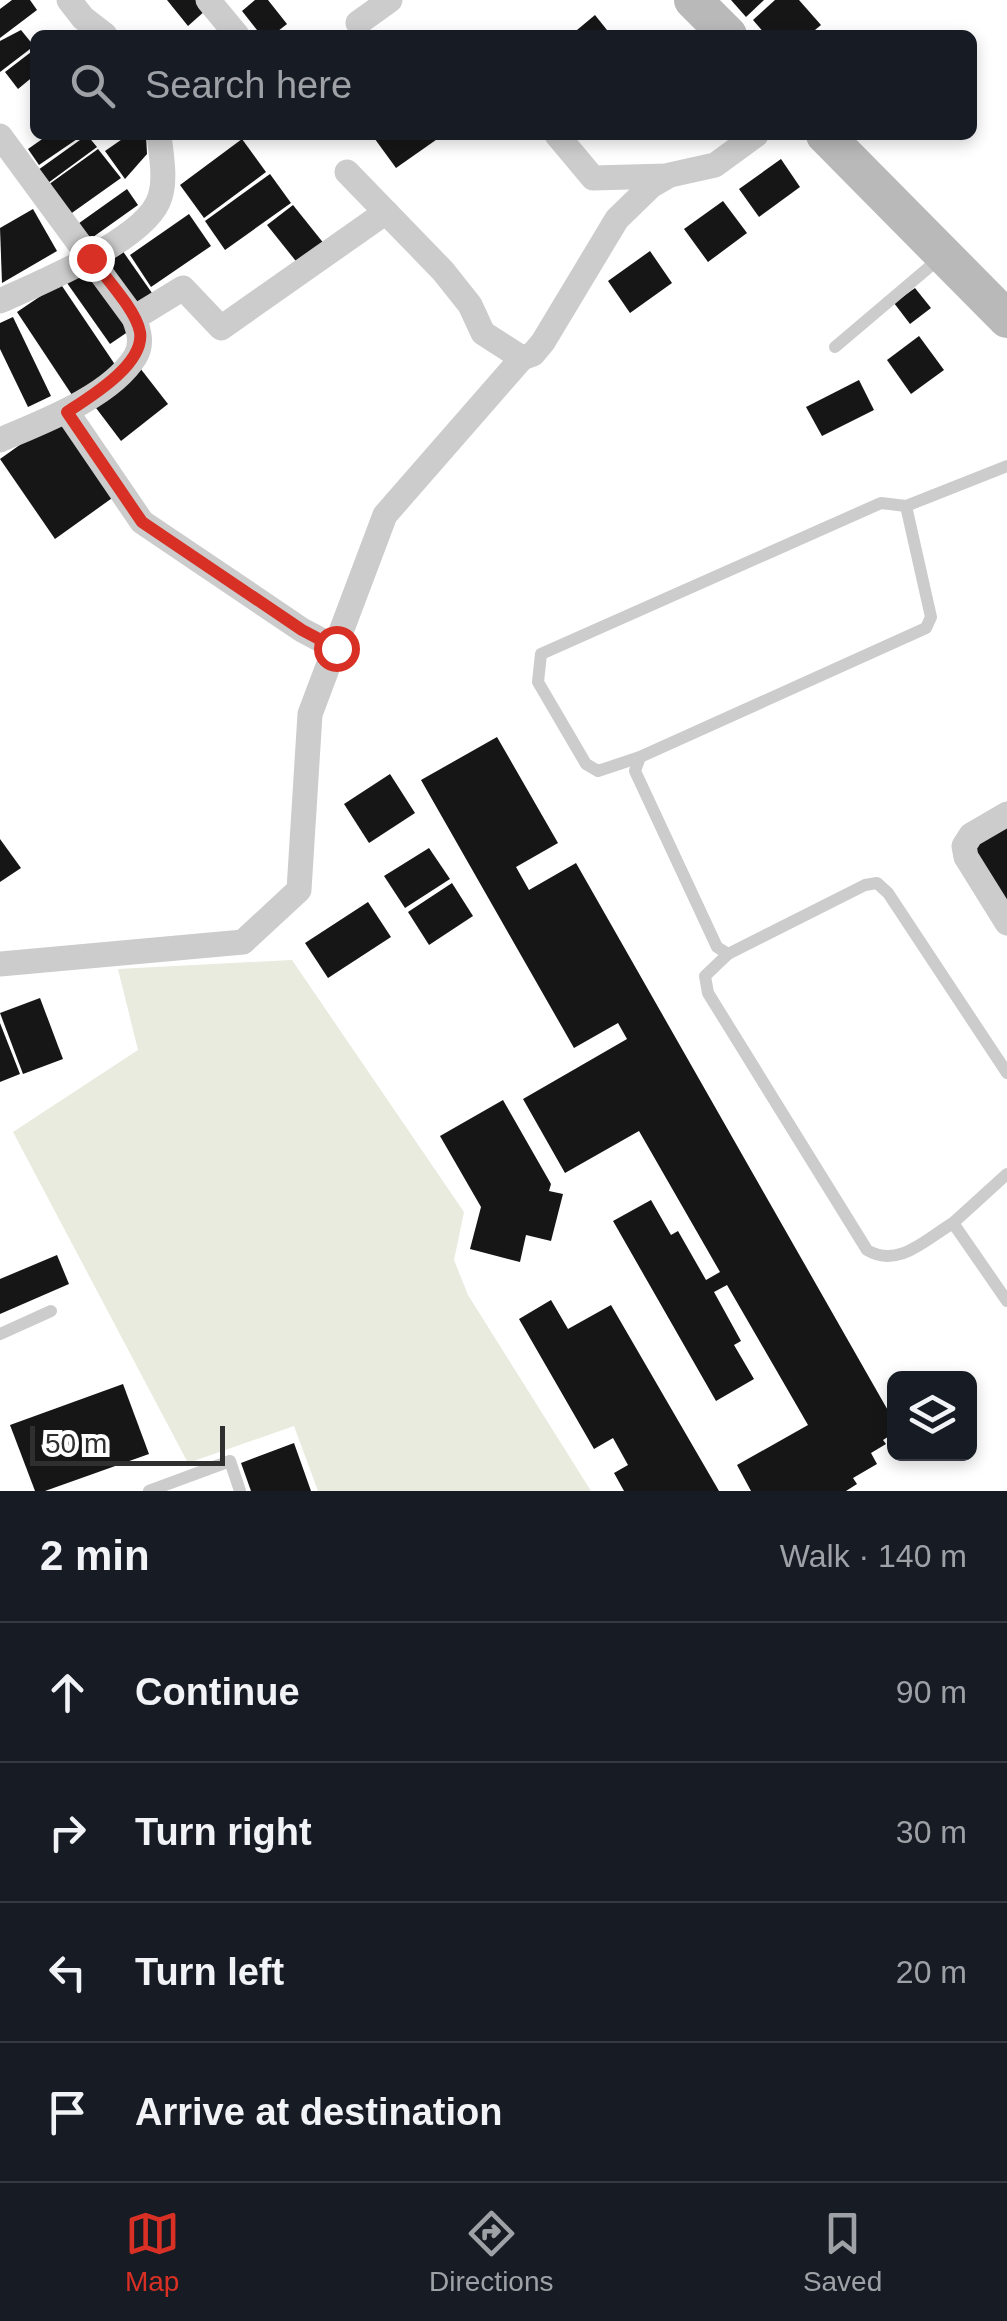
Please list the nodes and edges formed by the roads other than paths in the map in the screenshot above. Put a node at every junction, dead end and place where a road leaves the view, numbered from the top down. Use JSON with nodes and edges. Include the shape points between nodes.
{"nodes":[{"id":1,"x":70,"y":0,"type":"edge"},
{"id":2,"x":208,"y":0,"type":"edge"},
{"id":3,"x":390,"y":0,"type":"edge"},
{"id":4,"x":694,"y":0,"type":"edge"},
{"id":5,"x":358,"y":23,"type":"dead end"},
{"id":6,"x":99,"y":30,"type":"edge"},
{"id":7,"x":233,"y":30,"type":"edge"},
{"id":8,"x":723,"y":30,"type":"edge"},
{"id":9,"x":0,"y":136,"type":"edge"},
{"id":10,"x":160,"y":140,"type":"edge"},
{"id":11,"x":561,"y":140,"type":"edge"},
{"id":12,"x":750,"y":140,"type":"edge"},
{"id":13,"x":830,"y":140,"type":"edge"},
{"id":14,"x":347,"y":172,"type":"dead end"},
{"id":15,"x":670,"y":175,"type":"junction"},
{"id":16,"x":386,"y":212,"type":"junction"},
{"id":17,"x":943,"y":255,"type":"junction"},
{"id":18,"x":91,"y":258,"type":"junction"},
{"id":19,"x":0,"y":301,"type":"edge"},
{"id":20,"x":134,"y":318,"type":"junction"},
{"id":21,"x":1007,"y":319,"type":"edge"},
{"id":22,"x":835,"y":347,"type":"dead end"},
{"id":23,"x":522,"y":358,"type":"junction"},
{"id":24,"x":67,"y":412,"type":"junction"},
{"id":25,"x":0,"y":440,"type":"edge"},
{"id":26,"x":1007,"y":466,"type":"edge"},
{"id":27,"x":906,"y":506,"type":"junction"},
{"id":28,"x":336,"y":648,"type":"junction"},
{"id":29,"x":640,"y":757,"type":"junction"},
{"id":30,"x":1007,"y":814,"type":"edge"},
{"id":31,"x":1007,"y":923,"type":"edge"},
{"id":32,"x":728,"y":954,"type":"junction"},
{"id":33,"x":0,"y":964,"type":"edge"},
{"id":34,"x":1007,"y":1072,"type":"edge"},
{"id":35,"x":1007,"y":1174,"type":"edge"},
{"id":36,"x":953,"y":1223,"type":"junction"},
{"id":37,"x":1007,"y":1301,"type":"edge"},
{"id":38,"x":51,"y":1311,"type":"dead end"},
{"id":39,"x":0,"y":1334,"type":"edge"},
{"id":40,"x":150,"y":1491,"type":"edge"},
{"id":41,"x":240,"y":1491,"type":"edge"}],
"edges":[{"from":1,"to":6,"type":"street"},
{"from":2,"to":7,"type":"street"},
{"from":3,"to":5,"type":"street"},
{"from":4,"to":8,"type":"main road"},
{"from":9,"to":18,"type":"street"},
{"from":10,"to":18,"type":"street","via":[[160,199],[146,219]]},
{"from":11,"to":15,"type":"street","via":[[593,178]]},
{"from":12,"to":15,"type":"street","via":[[716,166]]},
{"from":13,"to":17,"type":"main road"},
{"from":14,"to":16,"type":"street"},
{"from":15,"to":23,"type":"street","via":[[617,219],[543,342]]},
{"from":16,"to":20,"type":"street","via":[[221,328],[182,288]]},
{"from":16,"to":23,"type":"street","via":[[443,271],[484,334]]},
{"from":17,"to":21,"type":"main road"},
{"from":17,"to":22,"type":"lane"},
{"from":18,"to":19,"type":"street"},
{"from":18,"to":20,"type":"street"},
{"from":20,"to":24,"type":"street","via":[[141,335],[136,356]]},
{"from":23,"to":28,"type":"street","via":[[385,515]]},
{"from":24,"to":25,"type":"street"},
{"from":24,"to":28,"type":"street","via":[[142,522]]},
{"from":26,"to":27,"type":"lane"},
{"from":27,"to":29,"type":"lane","via":[[932,617],[926,628]]},
{"from":27,"to":29,"type":"lane","via":[[881,503],[541,654],[538,682],[586,764],[598,771]]},
{"from":28,"to":33,"type":"street","via":[[310,714],[299,890],[244,942]]},
{"from":29,"to":32,"type":"lane","via":[[638,783],[718,947]]},
{"from":30,"to":31,"type":"street","via":[[964,846]]},
{"from":32,"to":34,"type":"lane","via":[[877,883]]},
{"from":32,"to":36,"type":"lane","via":[[705,976],[708,992],[867,1250],[895,1258]]},
{"from":35,"to":36,"type":"lane"},
{"from":36,"to":37,"type":"lane"},
{"from":38,"to":39,"type":"lane"},
{"from":40,"to":41,"type":"lane","via":[[230,1461]]}]}
